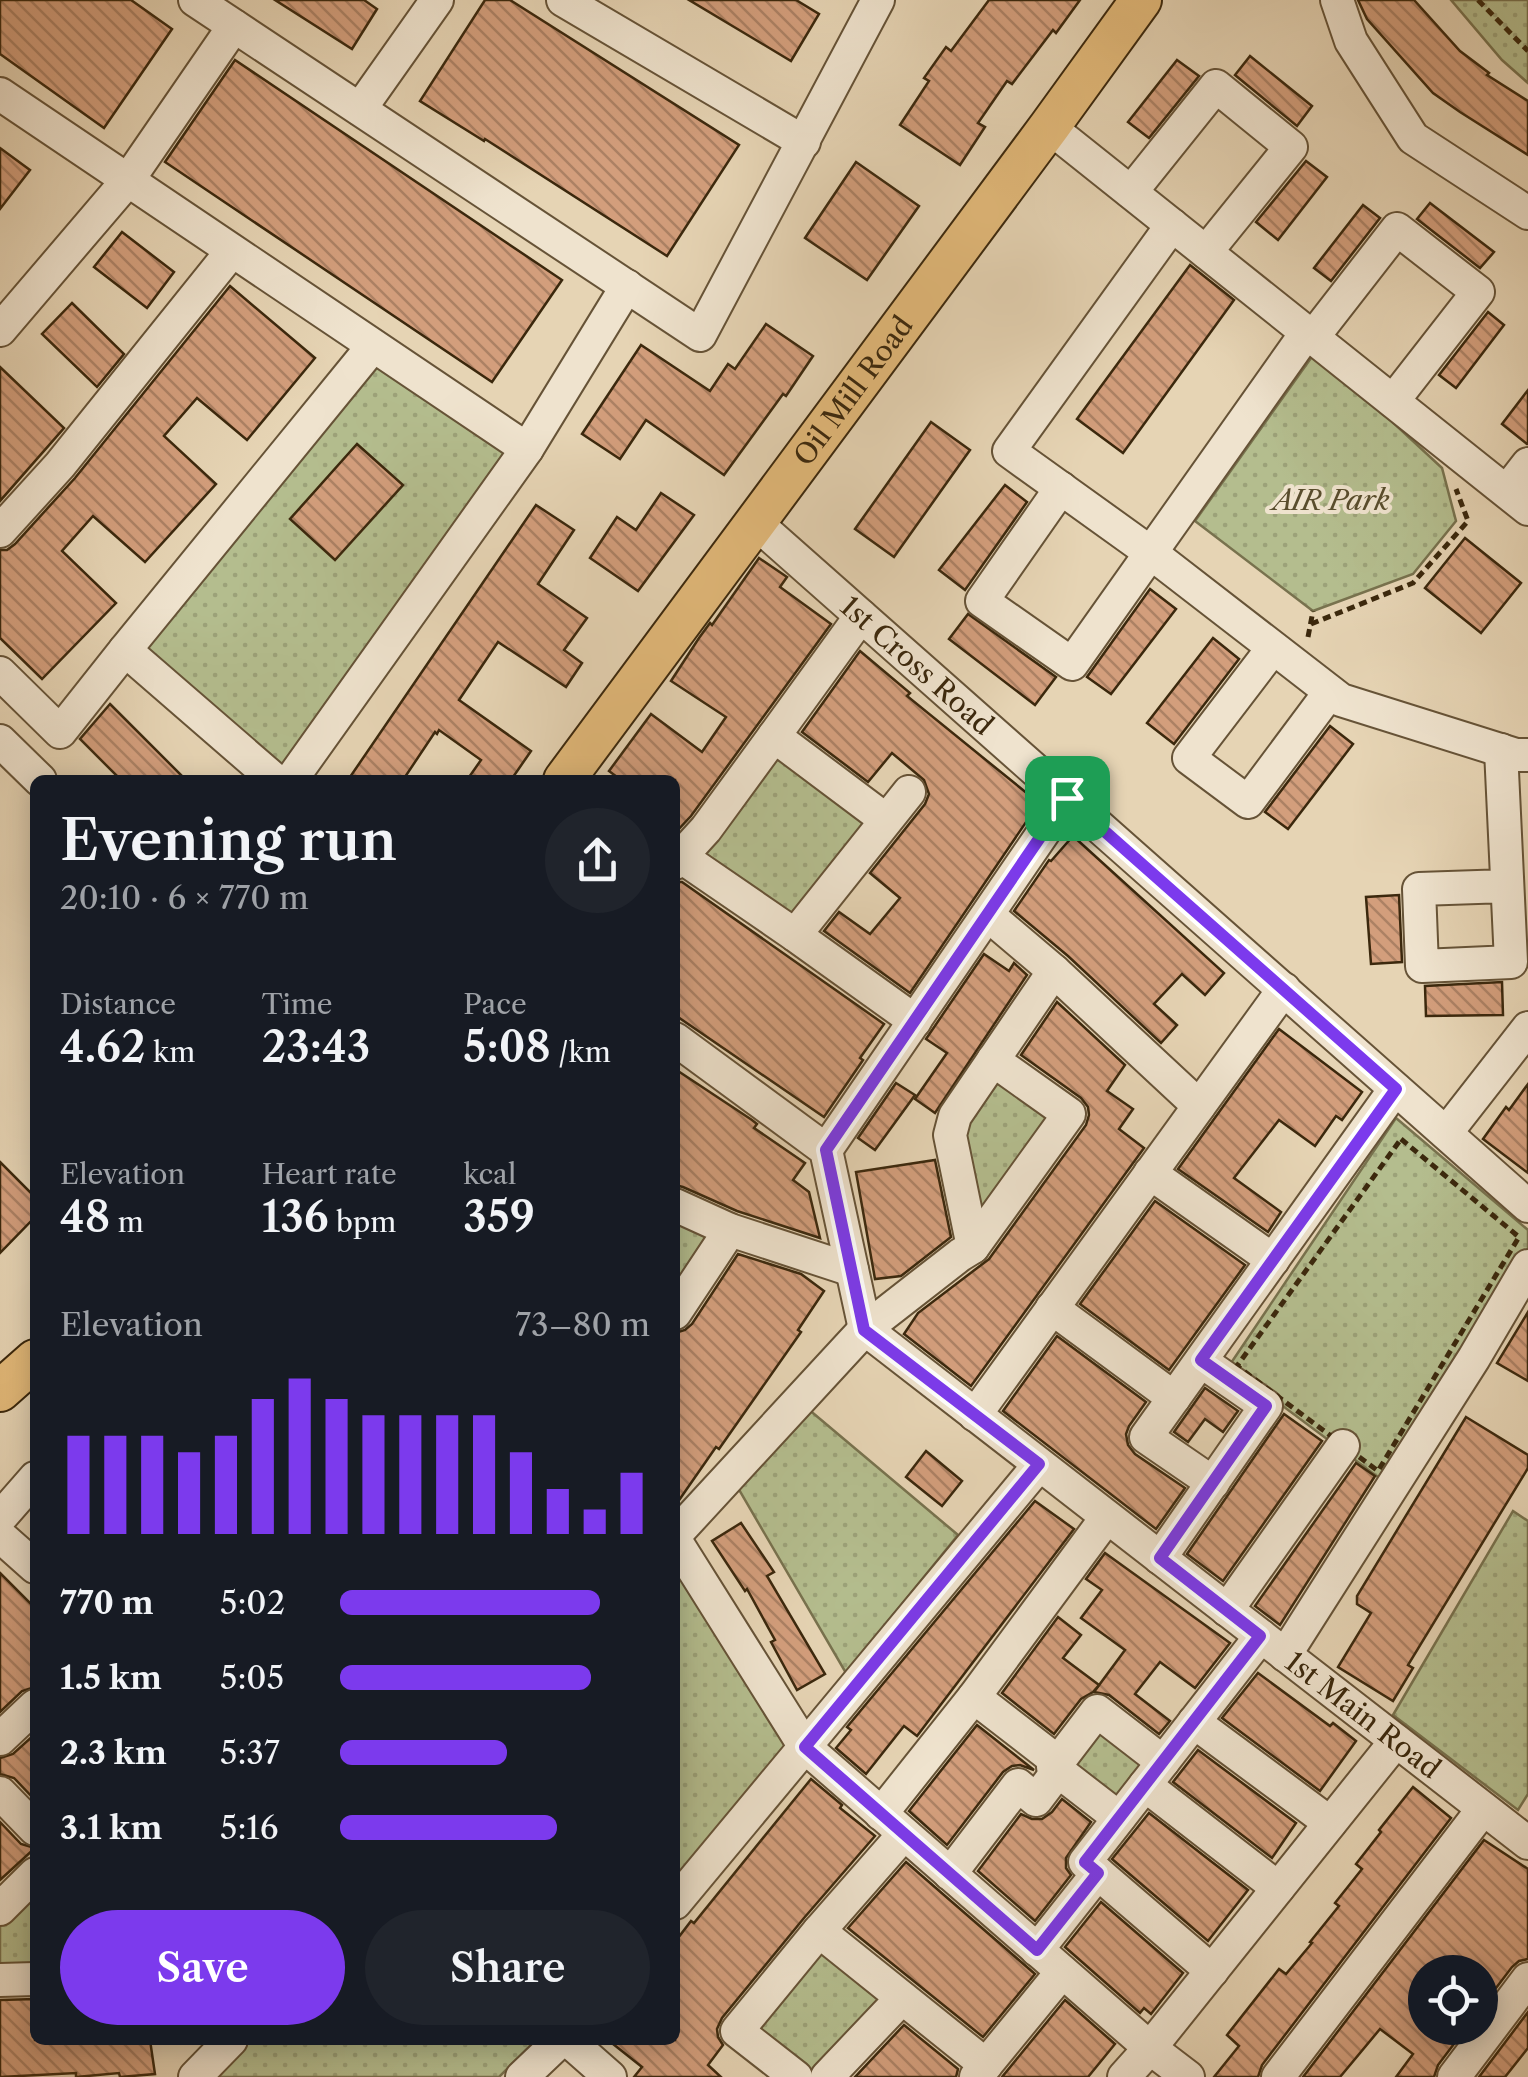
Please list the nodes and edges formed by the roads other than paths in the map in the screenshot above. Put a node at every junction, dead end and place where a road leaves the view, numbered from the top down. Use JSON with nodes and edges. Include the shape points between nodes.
{"nodes":[{"id":1,"x":195,"y":0,"type":"edge"},
{"id":2,"x":437,"y":0,"type":"edge"},
{"id":3,"x":563,"y":0,"type":"edge"},
{"id":4,"x":878,"y":0,"type":"edge"},
{"id":5,"x":1140,"y":0,"type":"edge"},
{"id":6,"x":1336,"y":0,"type":"edge"},
{"id":7,"x":234,"y":26,"type":"junction"},
{"id":8,"x":0,"y":94,"type":"edge"},
{"id":9,"x":360,"y":109,"type":"junction"},
{"id":10,"x":1049,"y":127,"type":"junction"},
{"id":11,"x":804,"y":142,"type":"junction"},
{"id":12,"x":128,"y":180,"type":"junction"},
{"id":13,"x":1130,"y":192,"type":"junction"},
{"id":14,"x":1528,"y":213,"type":"edge"},
{"id":15,"x":1172,"y":225,"type":"junction"},
{"id":16,"x":232,"y":250,"type":"junction"},
{"id":17,"x":1206,"y":252,"type":"junction"},
{"id":18,"x":627,"y":286,"type":"junction"},
{"id":19,"x":0,"y":330,"type":"edge"},
{"id":20,"x":1310,"y":335,"type":"junction"},
{"id":21,"x":373,"y":346,"type":"junction"},
{"id":22,"x":1393,"y":402,"type":"junction"},
{"id":23,"x":527,"y":449,"type":"junction"},
{"id":24,"x":1528,"y":464,"type":"edge"},
{"id":25,"x":1061,"y":488,"type":"junction"},
{"id":26,"x":1517,"y":500,"type":"edge"},
{"id":27,"x":756,"y":523,"type":"junction"},
{"id":28,"x":0,"y":531,"type":"edge"},
{"id":29,"x":1150,"y":554,"type":"junction"},
{"id":30,"x":861,"y":616,"type":"junction"},
{"id":31,"x":1273,"y":648,"type":"junction"},
{"id":32,"x":124,"y":650,"type":"junction"},
{"id":33,"x":0,"y":673,"type":"edge"},
{"id":34,"x":1330,"y":692,"type":"junction"},
{"id":35,"x":774,"y":736,"type":"junction"},
{"id":36,"x":0,"y":741,"type":"edge"},
{"id":37,"x":1518,"y":750,"type":"edge"},
{"id":38,"x":35,"y":775,"type":"edge"},
{"id":39,"x":269,"y":775,"type":"edge"},
{"id":40,"x":294,"y":775,"type":"edge"},
{"id":41,"x":568,"y":775,"type":"edge"},
{"id":42,"x":909,"y":792,"type":"dead end"},
{"id":43,"x":1067,"y":798,"type":"junction"},
{"id":44,"x":886,"y":820,"type":"junction"},
{"id":45,"x":680,"y":857,"type":"edge"},
{"id":46,"x":680,"y":860,"type":"edge"},
{"id":47,"x":1508,"y":886,"type":"dead end"},
{"id":48,"x":988,"y":915,"type":"junction"},
{"id":49,"x":795,"y":934,"type":"junction"},
{"id":50,"x":1054,"y":971,"type":"junction"},
{"id":51,"x":1284,"y":990,"type":"junction"},
{"id":52,"x":915,"y":1020,"type":"junction"},
{"id":53,"x":1528,"y":1028,"type":"edge"},
{"id":54,"x":680,"y":1043,"type":"edge"},
{"id":55,"x":993,"y":1060,"type":"junction"},
{"id":56,"x":1396,"y":1089,"type":"junction"},
{"id":57,"x":1199,"y":1106,"type":"junction"},
{"id":58,"x":1446,"y":1134,"type":"junction"},
{"id":59,"x":826,"y":1150,"type":"junction"},
{"id":60,"x":1150,"y":1173,"type":"junction"},
{"id":61,"x":1528,"y":1206,"type":"edge"},
{"id":62,"x":680,"y":1208,"type":"edge"},
{"id":63,"x":730,"y":1230,"type":"junction"},
{"id":64,"x":974,"y":1247,"type":"junction"},
{"id":65,"x":1273,"y":1260,"type":"junction"},
{"id":66,"x":1528,"y":1266,"type":"edge"},
{"id":67,"x":852,"y":1270,"type":"junction"},
{"id":68,"x":680,"y":1305,"type":"edge"},
{"id":69,"x":1052,"y":1308,"type":"junction"},
{"id":70,"x":864,"y":1330,"type":"junction"},
{"id":71,"x":1201,"y":1360,"type":"junction"},
{"id":72,"x":30,"y":1364,"type":"edge"},
{"id":73,"x":0,"y":1391,"type":"edge"},
{"id":74,"x":1174,"y":1398,"type":"junction"},
{"id":75,"x":975,"y":1415,"type":"junction"},
{"id":76,"x":1343,"y":1446,"type":"road end"},
{"id":77,"x":1039,"y":1464,"type":"junction"},
{"id":78,"x":1213,"y":1483,"type":"junction"},
{"id":79,"x":30,"y":1484,"type":"edge"},
{"id":80,"x":1107,"y":1517,"type":"junction"},
{"id":81,"x":0,"y":1518,"type":"edge"},
{"id":82,"x":680,"y":1532,"type":"edge"},
{"id":83,"x":0,"y":1536,"type":"edge"},
{"id":84,"x":680,"y":1546,"type":"edge"},
{"id":85,"x":1160,"y":1558,"type":"junction"},
{"id":86,"x":30,"y":1563,"type":"edge"},
{"id":87,"x":1227,"y":1610,"type":"junction"},
{"id":88,"x":1272,"y":1645,"type":"junction"},
{"id":89,"x":974,"y":1697,"type":"junction"},
{"id":90,"x":30,"y":1711,"type":"edge"},
{"id":91,"x":1194,"y":1722,"type":"junction"},
{"id":92,"x":0,"y":1739,"type":"edge"},
{"id":93,"x":1396,"y":1741,"type":"junction"},
{"id":94,"x":805,"y":1747,"type":"junction"},
{"id":95,"x":1058,"y":1766,"type":"junction"},
{"id":96,"x":1154,"y":1774,"type":"junction"},
{"id":97,"x":0,"y":1793,"type":"edge"},
{"id":98,"x":1484,"y":1809,"type":"junction"},
{"id":99,"x":1119,"y":1818,"type":"junction"},
{"id":100,"x":1330,"y":1823,"type":"junction"},
{"id":101,"x":30,"y":1824,"type":"edge"},
{"id":102,"x":892,"y":1824,"type":"junction"},
{"id":103,"x":1528,"y":1843,"type":"edge"},
{"id":104,"x":1098,"y":1873,"type":"junction"},
{"id":105,"x":950,"y":1874,"type":"junction"},
{"id":106,"x":30,"y":1879,"type":"edge"},
{"id":107,"x":1278,"y":1888,"type":"junction"},
{"id":108,"x":680,"y":1898,"type":"edge"},
{"id":109,"x":0,"y":1909,"type":"edge"},
{"id":110,"x":819,"y":1931,"type":"junction"},
{"id":111,"x":1037,"y":1950,"type":"junction"},
{"id":112,"x":1212,"y":1971,"type":"junction"},
{"id":113,"x":1062,"y":1972,"type":"junction"},
{"id":114,"x":30,"y":1979,"type":"edge"},
{"id":115,"x":1528,"y":1979,"type":"edge"},
{"id":116,"x":0,"y":1980,"type":"edge"},
{"id":117,"x":902,"y":1998,"type":"junction"},
{"id":118,"x":219,"y":2045,"type":"edge"},
{"id":119,"x":559,"y":2045,"type":"edge"},
{"id":120,"x":571,"y":2045,"type":"edge"},
{"id":121,"x":1170,"y":2067,"type":"edge"},
{"id":122,"x":981,"y":2071,"type":"edge"},
{"id":123,"x":195,"y":2077,"type":"edge"},
{"id":124,"x":522,"y":2077,"type":"edge"},
{"id":125,"x":610,"y":2077,"type":"edge"},
{"id":126,"x":796,"y":2077,"type":"edge"},
{"id":127,"x":827,"y":2077,"type":"edge"},
{"id":128,"x":1124,"y":2077,"type":"edge"},
{"id":129,"x":1278,"y":2077,"type":"edge"},
{"id":130,"x":1454,"y":2077,"type":"edge"}],
"edges":[{"from":1,"to":7,"type":"street"},
{"from":2,"to":9,"type":"street"},
{"from":3,"to":11,"type":"street"},
{"from":4,"to":11,"type":"street"},
{"from":5,"to":10,"type":"main road","name":"Oil Mill Road"},
{"from":6,"to":14,"type":"street","via":[[1350,40],[1413,138]]},
{"from":7,"to":9,"type":"street"},
{"from":7,"to":12,"type":"street"},
{"from":8,"to":12,"type":"street"},
{"from":9,"to":18,"type":"street"},
{"from":10,"to":13,"type":"street"},
{"from":10,"to":27,"type":"main road","name":"Oil Mill Road"},
{"from":11,"to":18,"type":"street","via":[[700,334]]},
{"from":12,"to":16,"type":"street"},
{"from":12,"to":19,"type":"street"},
{"from":13,"to":15,"type":"street"},
{"from":13,"to":17,"type":"street","via":[[1216,86],[1291,147]]},
{"from":15,"to":17,"type":"street"},
{"from":15,"to":25,"type":"street","via":[[1008,451]]},
{"from":16,"to":21,"type":"street"},
{"from":16,"to":28,"type":"street"},
{"from":17,"to":20,"type":"street"},
{"from":18,"to":23,"type":"street"},
{"from":20,"to":22,"type":"street"},
{"from":20,"to":22,"type":"street","via":[[1397,230],[1478,292]]},
{"from":20,"to":29,"type":"street"},
{"from":21,"to":23,"type":"street"},
{"from":21,"to":32,"type":"street"},
{"from":22,"to":26,"type":"street"},
{"from":23,"to":40,"type":"street"},
{"from":24,"to":26,"type":"street"},
{"from":25,"to":29,"type":"street"},
{"from":25,"to":29,"type":"street","via":[[982,600],[1072,664]]},
{"from":27,"to":30,"type":"street","name":"1st Cross Road"},
{"from":27,"to":41,"type":"main road","name":"Oil Mill Road"},
{"from":29,"to":31,"type":"street"},
{"from":30,"to":35,"type":"street"},
{"from":30,"to":43,"type":"street","name":"1st Cross Road"},
{"from":31,"to":34,"type":"street"},
{"from":31,"to":34,"type":"street","via":[[1190,758],[1248,802]]},
{"from":32,"to":33,"type":"street","via":[[60,732]]},
{"from":32,"to":39,"type":"street"},
{"from":34,"to":37,"type":"street"},
{"from":35,"to":44,"type":"street"},
{"from":35,"to":45,"type":"street"},
{"from":36,"to":38,"type":"street"},
{"from":37,"to":47,"type":"street"},
{"from":42,"to":44,"type":"street"},
{"from":43,"to":48,"type":"street"},
{"from":43,"to":51,"type":"street","name":"1st Cross Road"},
{"from":44,"to":49,"type":"street"},
{"from":46,"to":49,"type":"street"},
{"from":48,"to":50,"type":"street"},
{"from":48,"to":52,"type":"street"},
{"from":49,"to":52,"type":"street"},
{"from":50,"to":55,"type":"street"},
{"from":50,"to":57,"type":"street"},
{"from":51,"to":56,"type":"street","name":"1st Cross Road"},
{"from":51,"to":57,"type":"street"},
{"from":52,"to":59,"type":"street"},
{"from":53,"to":58,"type":"street"},
{"from":54,"to":59,"type":"street"},
{"from":55,"to":64,"type":"street","via":[[955,1116],[950,1135]]},
{"from":55,"to":64,"type":"street","via":[[1069,1114]]},
{"from":56,"to":58,"type":"street","name":"1st Cross Road"},
{"from":56,"to":65,"type":"street"},
{"from":57,"to":60,"type":"street"},
{"from":58,"to":61,"type":"street","name":"1st Cross Road"},
{"from":59,"to":67,"type":"street"},
{"from":60,"to":65,"type":"street"},
{"from":60,"to":69,"type":"street"},
{"from":62,"to":63,"type":"street"},
{"from":63,"to":67,"type":"street"},
{"from":63,"to":68,"type":"street"},
{"from":64,"to":70,"type":"street"},
{"from":65,"to":71,"type":"street"},
{"from":66,"to":88,"type":"street","via":[[1474,1358]]},
{"from":67,"to":70,"type":"street"},
{"from":69,"to":74,"type":"street"},
{"from":69,"to":75,"type":"street"},
{"from":70,"to":75,"type":"street","name":"1st Main Road"},
{"from":70,"to":82,"type":"street"},
{"from":71,"to":74,"type":"street"},
{"from":71,"to":78,"type":"street","via":[[1266,1406]]},
{"from":72,"to":73,"type":"main road"},
{"from":74,"to":78,"type":"street","via":[[1146,1437]]},
{"from":75,"to":77,"type":"street","name":"1st Main Road"},
{"from":76,"to":87,"type":"street"},
{"from":77,"to":80,"type":"street","name":"1st Main Road"},
{"from":77,"to":94,"type":"street"},
{"from":78,"to":85,"type":"street"},
{"from":79,"to":81,"type":"street"},
{"from":80,"to":85,"type":"street","name":"1st Main Road"},
{"from":80,"to":89,"type":"street"},
{"from":83,"to":86,"type":"street"},
{"from":84,"to":94,"type":"street"},
{"from":85,"to":87,"type":"street","name":"1st Main Road"},
{"from":87,"to":88,"type":"street","name":"1st Main Road"},
{"from":88,"to":91,"type":"street"},
{"from":88,"to":93,"type":"street","name":"1st Main Road"},
{"from":89,"to":95,"type":"street"},
{"from":89,"to":102,"type":"street"},
{"from":90,"to":92,"type":"street"},
{"from":91,"to":96,"type":"street"},
{"from":91,"to":100,"type":"street"},
{"from":93,"to":98,"type":"street","name":"1st Main Road"},
{"from":93,"to":100,"type":"street"},
{"from":94,"to":102,"type":"street"},
{"from":94,"to":108,"type":"street"},
{"from":95,"to":96,"type":"street","via":[[1098,1710]]},
{"from":95,"to":99,"type":"street"},
{"from":95,"to":105,"type":"street","via":[[1036,1800],[1018,1786]]},
{"from":96,"to":99,"type":"street"},
{"from":96,"to":107,"type":"street"},
{"from":97,"to":101,"type":"street"},
{"from":98,"to":103,"type":"street","name":"1st Main Road"},
{"from":98,"to":129,"type":"street"},
{"from":99,"to":104,"type":"street","via":[[1085,1862]]},
{"from":100,"to":107,"type":"street"},
{"from":102,"to":105,"type":"street"},
{"from":102,"to":110,"type":"street"},
{"from":104,"to":111,"type":"street"},
{"from":104,"to":112,"type":"street"},
{"from":105,"to":111,"type":"street"},
{"from":106,"to":109,"type":"street"},
{"from":107,"to":112,"type":"street"},
{"from":110,"to":117,"type":"street"},
{"from":110,"to":126,"type":"street","via":[[737,2031]]},
{"from":111,"to":113,"type":"street"},
{"from":112,"to":121,"type":"street"},
{"from":113,"to":121,"type":"street"},
{"from":113,"to":122,"type":"street"},
{"from":114,"to":116,"type":"street"},
{"from":115,"to":130,"type":"street"},
{"from":117,"to":122,"type":"street"},
{"from":117,"to":127,"type":"street"},
{"from":118,"to":123,"type":"street"},
{"from":119,"to":124,"type":"street"},
{"from":120,"to":125,"type":"street"},
{"from":121,"to":128,"type":"street"}]}
